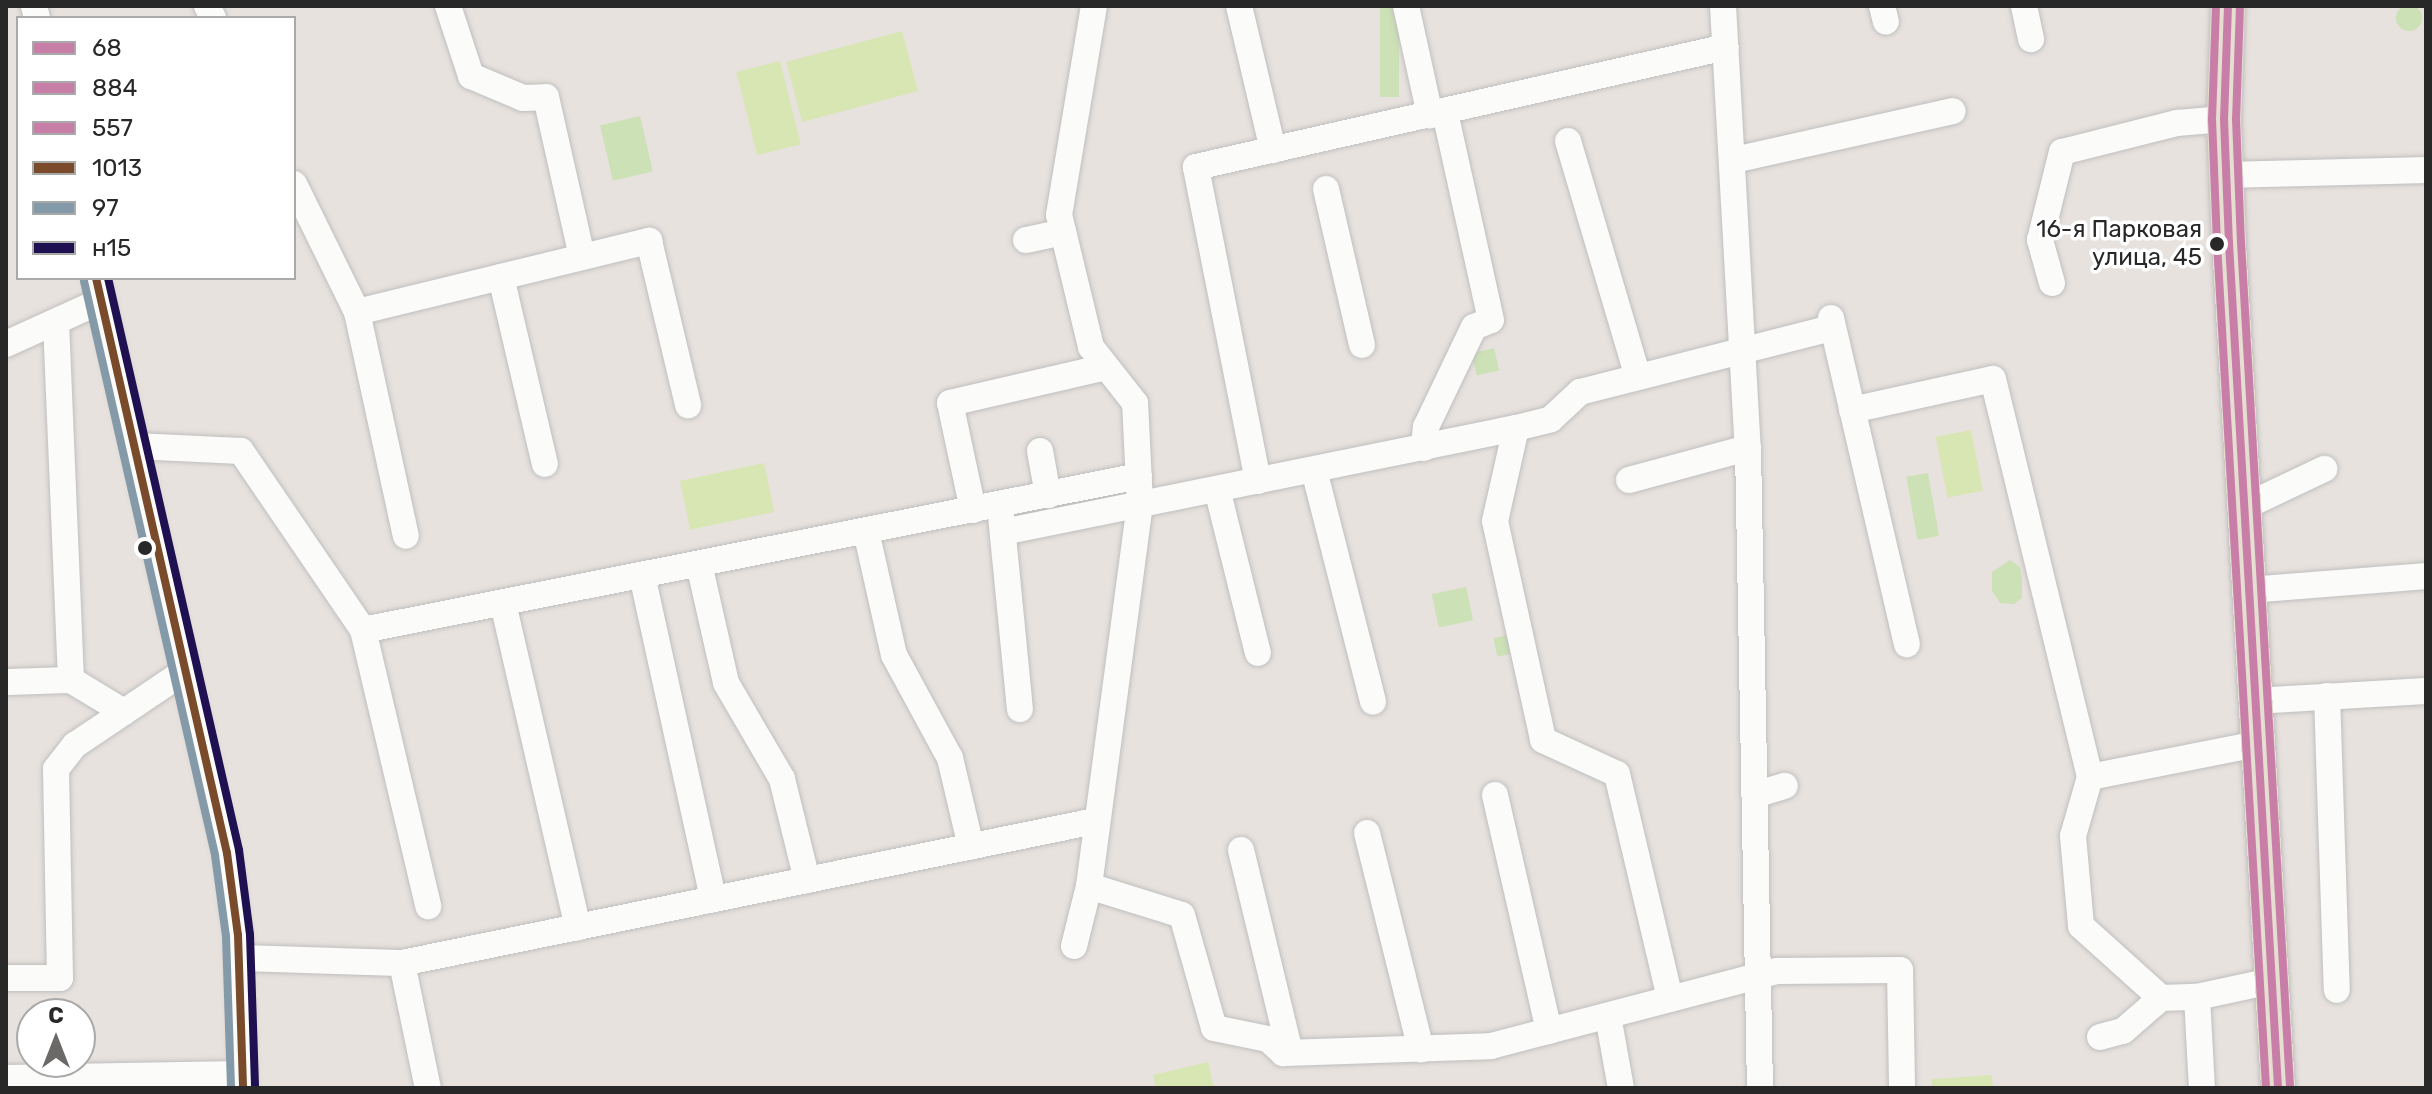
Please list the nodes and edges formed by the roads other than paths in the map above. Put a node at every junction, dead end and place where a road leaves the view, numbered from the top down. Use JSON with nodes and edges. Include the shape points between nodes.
{"nodes":[{"id":1,"x":448,"y":6,"type":"edge"},
{"id":2,"x":1094,"y":6,"type":"edge"},
{"id":3,"x":1239,"y":6,"type":"edge"},
{"id":4,"x":1406,"y":6,"type":"edge"},
{"id":5,"x":1723,"y":6,"type":"edge"},
{"id":6,"x":2024,"y":6,"type":"edge"},
{"id":7,"x":2228,"y":6,"type":"edge"},
{"id":8,"x":2031,"y":39,"type":"dead end"},
{"id":9,"x":1726,"y":47,"type":"junction"},
{"id":10,"x":1953,"y":111,"type":"dead end"},
{"id":11,"x":1437,"y":114,"type":"junction"},
{"id":12,"x":2224,"y":119,"type":"junction"},
{"id":13,"x":1568,"y":141,"type":"dead end"},
{"id":14,"x":1273,"y":150,"type":"junction"},
{"id":15,"x":1734,"y":160,"type":"junction"},
{"id":16,"x":2426,"y":170,"type":"edge"},
{"id":17,"x":2226,"y":175,"type":"junction"},
{"id":18,"x":296,"y":188,"type":"edge"},
{"id":19,"x":1326,"y":189,"type":"dead end"},
{"id":20,"x":1063,"y":232,"type":"junction"},
{"id":21,"x":1026,"y":240,"type":"dead end"},
{"id":22,"x":582,"y":257,"type":"junction"},
{"id":23,"x":501,"y":277,"type":"junction"},
{"id":24,"x":2052,"y":283,"type":"dead end"},
{"id":25,"x":98,"y":289,"type":"edge"},
{"id":26,"x":357,"y":312,"type":"junction"},
{"id":27,"x":56,"y":322,"type":"junction"},
{"id":28,"x":6,"y":344,"type":"edge"},
{"id":29,"x":1362,"y":345,"type":"dead end"},
{"id":30,"x":1743,"y":349,"type":"junction"},
{"id":31,"x":1106,"y":367,"type":"junction"},
{"id":32,"x":1638,"y":377,"type":"junction"},
{"id":33,"x":688,"y":405,"type":"dead end"},
{"id":34,"x":1852,"y":410,"type":"junction"},
{"id":35,"x":1516,"y":428,"type":"junction"},
{"id":36,"x":135,"y":446,"type":"junction"},
{"id":37,"x":1424,"y":448,"type":"junction"},
{"id":38,"x":1748,"y":448,"type":"junction"},
{"id":39,"x":1040,"y":451,"type":"dead end"},
{"id":40,"x":545,"y":464,"type":"dead end"},
{"id":41,"x":2324,"y":469,"type":"dead end"},
{"id":42,"x":1314,"y":470,"type":"junction"},
{"id":43,"x":1139,"y":476,"type":"junction"},
{"id":44,"x":1629,"y":480,"type":"dead end"},
{"id":45,"x":1258,"y":481,"type":"junction"},
{"id":46,"x":1217,"y":489,"type":"junction"},
{"id":47,"x":1048,"y":495,"type":"junction"},
{"id":48,"x":1140,"y":504,"type":"junction"},
{"id":49,"x":1000,"y":505,"type":"junction"},
{"id":50,"x":2244,"y":507,"type":"junction"},
{"id":51,"x":973,"y":510,"type":"junction"},
{"id":52,"x":866,"y":531,"type":"junction"},
{"id":53,"x":1003,"y":532,"type":"junction"},
{"id":54,"x":406,"y":536,"type":"dead end"},
{"id":55,"x":699,"y":564,"type":"junction"},
{"id":56,"x":642,"y":575,"type":"junction"},
{"id":57,"x":2426,"y":576,"type":"edge"},
{"id":58,"x":2249,"y":590,"type":"junction"},
{"id":59,"x":503,"y":603,"type":"junction"},
{"id":60,"x":363,"y":630,"type":"junction"},
{"id":61,"x":1907,"y":644,"type":"dead end"},
{"id":62,"x":1258,"y":653,"type":"dead end"},
{"id":63,"x":185,"y":671,"type":"junction"},
{"id":64,"x":71,"y":680,"type":"junction"},
{"id":65,"x":6,"y":682,"type":"edge"},
{"id":66,"x":2426,"y":691,"type":"edge"},
{"id":67,"x":2327,"y":696,"type":"junction"},
{"id":68,"x":2254,"y":701,"type":"junction"},
{"id":69,"x":1373,"y":702,"type":"dead end"},
{"id":70,"x":1020,"y":709,"type":"dead end"},
{"id":71,"x":124,"y":712,"type":"junction"},
{"id":72,"x":2256,"y":744,"type":"junction"},
{"id":73,"x":2090,"y":777,"type":"junction"},
{"id":74,"x":1785,"y":786,"type":"dead end"},
{"id":75,"x":1758,"y":794,"type":"junction"},
{"id":76,"x":1495,"y":795,"type":"dead end"},
{"id":77,"x":1095,"y":821,"type":"junction"},
{"id":78,"x":1367,"y":833,"type":"dead end"},
{"id":79,"x":971,"y":847,"type":"junction"},
{"id":80,"x":1241,"y":850,"type":"dead end"},
{"id":81,"x":807,"y":880,"type":"junction"},
{"id":82,"x":1089,"y":886,"type":"junction"},
{"id":83,"x":713,"y":899,"type":"junction"},
{"id":84,"x":428,"y":906,"type":"dead end"},
{"id":85,"x":578,"y":927,"type":"junction"},
{"id":86,"x":1074,"y":946,"type":"dead end"},
{"id":87,"x":239,"y":958,"type":"junction"},
{"id":88,"x":402,"y":963,"type":"junction"},
{"id":89,"x":1758,"y":977,"type":"junction"},
{"id":90,"x":6,"y":978,"type":"edge"},
{"id":91,"x":2271,"y":981,"type":"junction"},
{"id":92,"x":2337,"y":990,"type":"dead end"},
{"id":93,"x":2197,"y":997,"type":"junction"},
{"id":94,"x":2161,"y":998,"type":"junction"},
{"id":95,"x":1670,"y":999,"type":"junction"},
{"id":96,"x":1608,"y":1016,"type":"junction"},
{"id":97,"x":1549,"y":1031,"type":"junction"},
{"id":98,"x":2100,"y":1037,"type":"dead end"},
{"id":99,"x":1421,"y":1049,"type":"junction"},
{"id":100,"x":1290,"y":1052,"type":"junction"},
{"id":101,"x":6,"y":1078,"type":"edge"},
{"id":102,"x":243,"y":1081,"type":"edge"},
{"id":103,"x":428,"y":1088,"type":"edge"},
{"id":104,"x":1621,"y":1088,"type":"edge"},
{"id":105,"x":1760,"y":1088,"type":"edge"},
{"id":106,"x":1902,"y":1088,"type":"edge"},
{"id":107,"x":2202,"y":1088,"type":"edge"},
{"id":108,"x":2278,"y":1088,"type":"edge"}],
"edges":[{"from":1,"to":22,"type":"street","via":[[471,76],[523,98],[546,97]]},
{"from":2,"to":20,"type":"street","via":[[1059,215]]},
{"from":3,"to":14,"type":"street"},
{"from":4,"to":11,"type":"street"},
{"from":5,"to":9,"type":"street"},
{"from":6,"to":8,"type":"street"},
{"from":7,"to":12,"type":"main road"},
{"from":9,"to":11,"type":"street"},
{"from":9,"to":15,"type":"street"},
{"from":10,"to":15,"type":"street"},
{"from":11,"to":14,"type":"street"},
{"from":11,"to":37,"type":"street","via":[[1491,320],[1474,327],[1426,427]]},
{"from":12,"to":17,"type":"main road"},
{"from":12,"to":24,"type":"street","via":[[2177,123],[2062,152],[2040,240]]},
{"from":13,"to":32,"type":"street"},
{"from":14,"to":45,"type":"street","via":[[1196,167]]},
{"from":15,"to":30,"type":"street"},
{"from":16,"to":17,"type":"street","via":[[2346,184]]},
{"from":17,"to":50,"type":"main road"},
{"from":18,"to":26,"type":"street"},
{"from":19,"to":29,"type":"street"},
{"from":20,"to":21,"type":"street"},
{"from":20,"to":31,"type":"street","via":[[1091,347]]},
{"from":22,"to":23,"type":"street"},
{"from":22,"to":33,"type":"street","via":[[649,241]]},
{"from":23,"to":26,"type":"street"},
{"from":23,"to":40,"type":"street"},
{"from":25,"to":27,"type":"street"},
{"from":25,"to":36,"type":"street"},
{"from":26,"to":54,"type":"street"},
{"from":27,"to":28,"type":"street"},
{"from":27,"to":64,"type":"street"},
{"from":30,"to":32,"type":"street"},
{"from":30,"to":34,"type":"street","via":[[1832,323]]},
{"from":30,"to":38,"type":"street"},
{"from":31,"to":43,"type":"street","via":[[1135,403]]},
{"from":31,"to":51,"type":"street","via":[[950,403]]},
{"from":32,"to":35,"type":"street","via":[[1580,392],[1551,419]]},
{"from":34,"to":61,"type":"street"},
{"from":34,"to":73,"type":"street","via":[[1993,379]]},
{"from":35,"to":37,"type":"street"},
{"from":35,"to":95,"type":"street","via":[[1495,521],[1543,740],[1617,774]]},
{"from":36,"to":60,"type":"street","via":[[241,451]]},
{"from":36,"to":63,"type":"street"},
{"from":37,"to":42,"type":"street"},
{"from":38,"to":44,"type":"street"},
{"from":38,"to":75,"type":"street"},
{"from":39,"to":47,"type":"street"},
{"from":41,"to":50,"type":"street"},
{"from":42,"to":45,"type":"street"},
{"from":42,"to":69,"type":"street"},
{"from":43,"to":47,"type":"street"},
{"from":43,"to":48,"type":"street"},
{"from":45,"to":46,"type":"street"},
{"from":46,"to":48,"type":"street"},
{"from":46,"to":62,"type":"street"},
{"from":47,"to":49,"type":"street"},
{"from":48,"to":53,"type":"street"},
{"from":48,"to":77,"type":"street"},
{"from":49,"to":51,"type":"street"},
{"from":49,"to":53,"type":"street"},
{"from":50,"to":58,"type":"main road"},
{"from":51,"to":52,"type":"street"},
{"from":52,"to":55,"type":"street"},
{"from":52,"to":79,"type":"street","via":[[894,655],[950,758]]},
{"from":53,"to":70,"type":"street"},
{"from":55,"to":56,"type":"street"},
{"from":55,"to":81,"type":"street","via":[[726,683],[782,779]]},
{"from":56,"to":59,"type":"street"},
{"from":56,"to":83,"type":"street"},
{"from":57,"to":58,"type":"street"},
{"from":58,"to":68,"type":"main road"},
{"from":59,"to":60,"type":"street"},
{"from":59,"to":85,"type":"street"},
{"from":60,"to":84,"type":"street"},
{"from":63,"to":71,"type":"street"},
{"from":63,"to":87,"type":"street","via":[[227,853]]},
{"from":64,"to":65,"type":"street"},
{"from":64,"to":71,"type":"street"},
{"from":66,"to":67,"type":"street"},
{"from":67,"to":68,"type":"street"},
{"from":67,"to":92,"type":"street"},
{"from":68,"to":72,"type":"main road"},
{"from":71,"to":90,"type":"street","via":[[75,745],[56,769],[60,978]]},
{"from":72,"to":73,"type":"street"},
{"from":72,"to":91,"type":"main road"},
{"from":73,"to":94,"type":"street","via":[[2073,836],[2081,926]]},
{"from":74,"to":75,"type":"street"},
{"from":75,"to":89,"type":"street"},
{"from":76,"to":97,"type":"street"},
{"from":77,"to":79,"type":"street"},
{"from":77,"to":82,"type":"street"},
{"from":78,"to":99,"type":"street"},
{"from":79,"to":81,"type":"street"},
{"from":80,"to":100,"type":"street"},
{"from":81,"to":83,"type":"street"},
{"from":82,"to":86,"type":"street"},
{"from":82,"to":100,"type":"street","via":[[1182,915],[1214,1028],[1268,1039]]},
{"from":83,"to":85,"type":"street"},
{"from":85,"to":88,"type":"street"},
{"from":87,"to":88,"type":"street"},
{"from":87,"to":102,"type":"street"},
{"from":88,"to":103,"type":"street"},
{"from":89,"to":95,"type":"street"},
{"from":89,"to":105,"type":"street"},
{"from":89,"to":106,"type":"street","via":[[1777,971],[1900,970]]},
{"from":91,"to":93,"type":"street"},
{"from":91,"to":108,"type":"main road"},
{"from":93,"to":94,"type":"street"},
{"from":93,"to":107,"type":"street"},
{"from":94,"to":98,"type":"street","via":[[2123,1031]]},
{"from":95,"to":96,"type":"street"},
{"from":96,"to":97,"type":"street"},
{"from":96,"to":104,"type":"street"},
{"from":97,"to":99,"type":"street","via":[[1491,1046]]},
{"from":99,"to":100,"type":"street"},
{"from":101,"to":102,"type":"street"}]}
